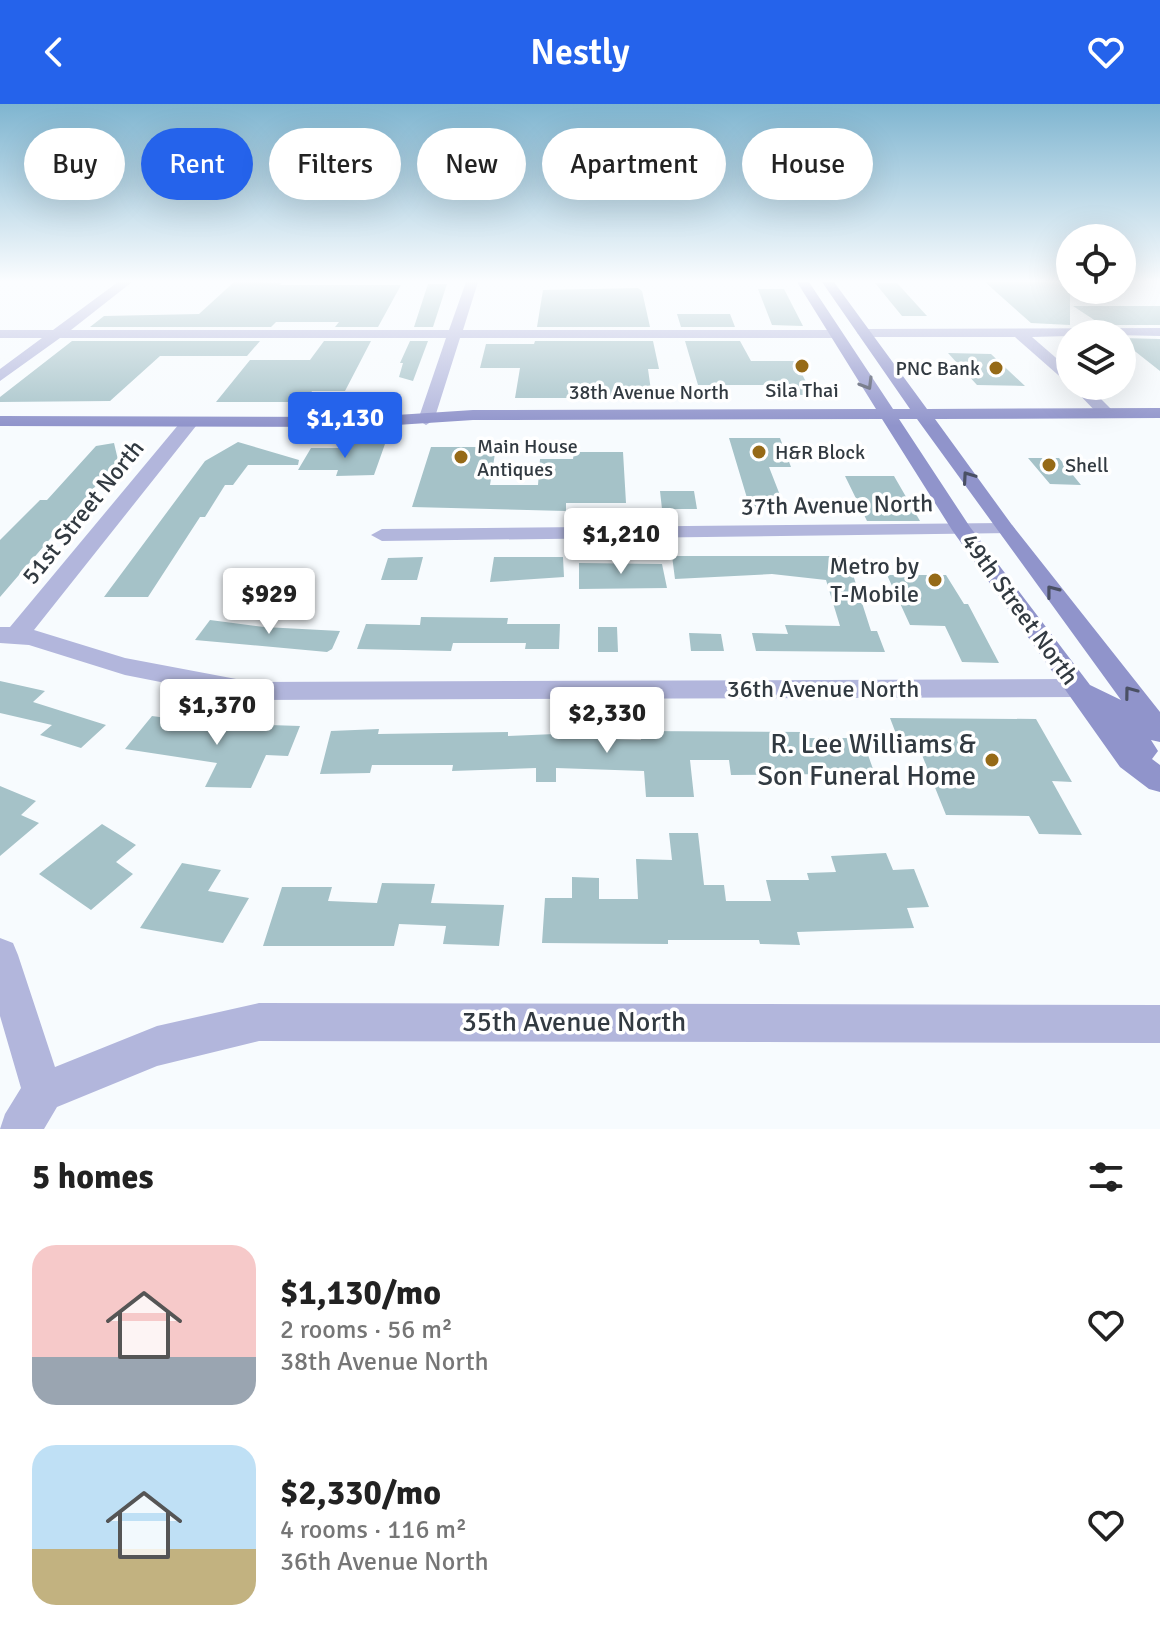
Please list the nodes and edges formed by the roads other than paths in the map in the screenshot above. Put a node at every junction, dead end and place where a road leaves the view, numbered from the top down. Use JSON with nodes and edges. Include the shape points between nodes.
{"nodes":[{"id":1,"x":62,"y":330,"type":"edge"},
{"id":2,"x":456,"y":330,"type":"edge"},
{"id":3,"x":833,"y":330,"type":"edge"},
{"id":4,"x":862,"y":330,"type":"edge"},
{"id":5,"x":1018,"y":332,"type":"junction"},
{"id":6,"x":1160,"y":332,"type":"edge"},
{"id":7,"x":864,"y":333,"type":"junction"},
{"id":8,"x":0,"y":334,"type":"edge"},
{"id":9,"x":56,"y":334,"type":"junction"},
{"id":10,"x":836,"y":334,"type":"junction"},
{"id":11,"x":454,"y":335,"type":"junction"},
{"id":12,"x":1056,"y":366,"type":"edge"},
{"id":13,"x":0,"y":376,"type":"edge"},
{"id":14,"x":1094,"y":400,"type":"edge"},
{"id":15,"x":1107,"y":413,"type":"junction"},
{"id":16,"x":1160,"y":413,"type":"edge"},
{"id":17,"x":888,"y":418,"type":"junction"},
{"id":18,"x":926,"y":419,"type":"junction"},
{"id":19,"x":426,"y":420,"type":"junction"},
{"id":20,"x":0,"y":421,"type":"edge"},
{"id":21,"x":190,"y":422,"type":"junction"},
{"id":22,"x":1160,"y":425,"type":"edge"},
{"id":23,"x":1005,"y":529,"type":"junction"},
{"id":24,"x":962,"y":530,"type":"junction"},
{"id":25,"x":382,"y":535,"type":"dead end"},
{"id":26,"x":8,"y":635,"type":"edge"},
{"id":27,"x":1100,"y":653,"type":"junction"},
{"id":28,"x":1078,"y":688,"type":"junction"},
{"id":29,"x":1160,"y":732,"type":"edge"},
{"id":30,"x":1160,"y":778,"type":"edge"},
{"id":31,"x":0,"y":955,"type":"edge"},
{"id":32,"x":1160,"y":1024,"type":"edge"},
{"id":33,"x":43,"y":1092,"type":"junction"},
{"id":34,"x":20,"y":1129,"type":"edge"}],
"edges":[{"from":1,"to":9,"type":"street"},
{"from":2,"to":11,"type":"street"},
{"from":3,"to":10,"type":"main road","name":"49th Street North"},
{"from":4,"to":7,"type":"main road","name":"49th Street North"},
{"from":5,"to":6,"type":"street"},
{"from":5,"to":7,"type":"street"},
{"from":5,"to":12,"type":"street"},
{"from":7,"to":18,"type":"main road","name":"49th Street North"},
{"from":8,"to":9,"type":"street"},
{"from":9,"to":11,"type":"street"},
{"from":9,"to":13,"type":"street"},
{"from":10,"to":11,"type":"street"},
{"from":10,"to":17,"type":"main road","name":"49th Street North","one_way":true},
{"from":11,"to":19,"type":"street"},
{"from":14,"to":15,"type":"street"},
{"from":15,"to":16,"type":"main road","name":"38th Avenue North"},
{"from":15,"to":18,"type":"main road","name":"38th Avenue North"},
{"from":17,"to":18,"type":"main road","name":"38th Avenue North"},
{"from":17,"to":19,"type":"main road","name":"38th Avenue North","via":[[475,425]]},
{"from":17,"to":24,"type":"main road","name":"49th Street North"},
{"from":18,"to":22,"type":"main road","name":"38th Avenue North"},
{"from":23,"to":18,"type":"main road","name":"49th Street North","one_way":true},
{"from":19,"to":21,"type":"main road","name":"38th Avenue North"},
{"from":20,"to":21,"type":"main road","name":"38th Avenue North"},
{"from":21,"to":26,"type":"street","name":"51st Street North"},
{"from":23,"to":24,"type":"street","name":"37th Avenue North"},
{"from":27,"to":23,"type":"main road","name":"49th Street North","one_way":true},
{"from":24,"to":25,"type":"street","name":"37th Avenue North"},
{"from":24,"to":28,"type":"main road","name":"49th Street North"},
{"from":26,"to":28,"type":"street","name":"36th Avenue North","via":[[55,642],[187,681],[252,691]]},
{"from":27,"to":28,"type":"main road","via":[[1093,679]]},
{"from":29,"to":27,"type":"main road","name":"49th Street North","one_way":true},
{"from":28,"to":30,"type":"main road","name":"49th Street North","via":[[1130,759]]},
{"from":31,"to":33,"type":"street"},
{"from":32,"to":33,"type":"street","name":"35th Avenue North","via":[[259,1022],[157,1046]]},
{"from":33,"to":34,"type":"street"}]}
